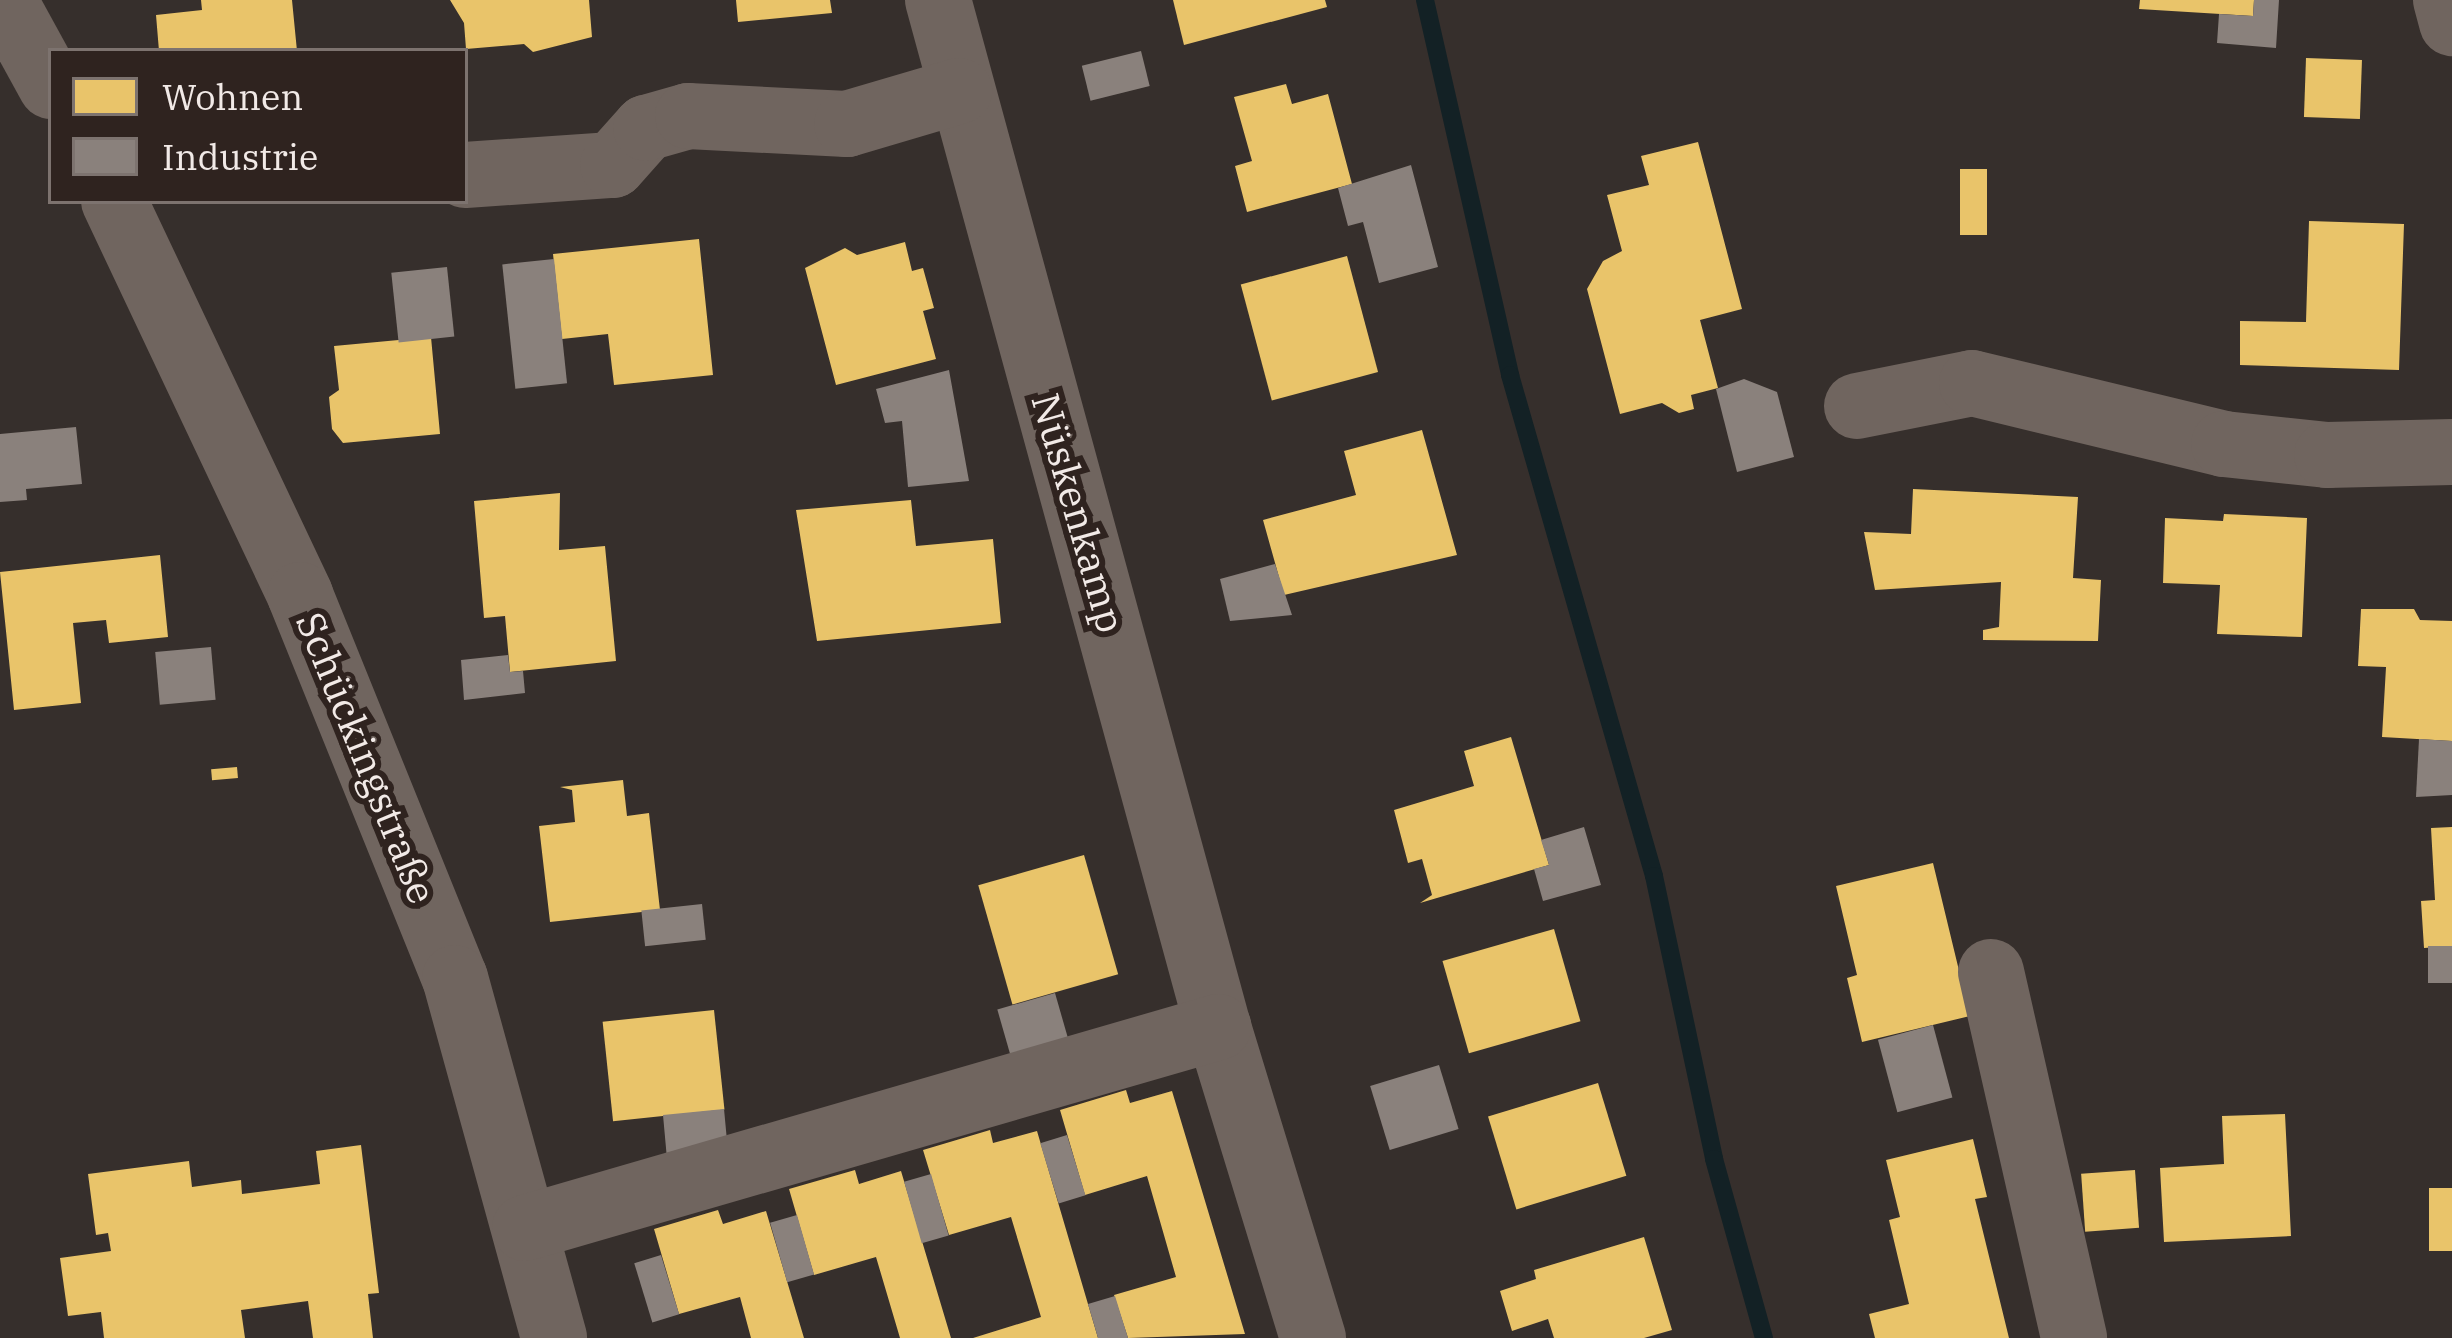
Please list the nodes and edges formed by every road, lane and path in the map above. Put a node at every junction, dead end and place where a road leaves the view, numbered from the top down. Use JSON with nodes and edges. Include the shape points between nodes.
{"nodes":[{"id":1,"x":4,"y":0,"type":"edge"},
{"id":2,"x":938,"y":0,"type":"edge"},
{"id":3,"x":2446,"y":0,"type":"edge"},
{"id":4,"x":2452,"y":23,"type":"edge"},
{"id":5,"x":48,"y":81,"type":"edge"},
{"id":6,"x":959,"y":92,"type":"junction"},
{"id":7,"x":468,"y":176,"type":"edge"},
{"id":8,"x":117,"y":204,"type":"edge"},
{"id":9,"x":1857,"y":406,"type":"dead end"},
{"id":10,"x":2452,"y":452,"type":"edge"},
{"id":11,"x":1991,"y":972,"type":"dead end"},
{"id":12,"x":1218,"y":1027,"type":"junction"},
{"id":13,"x":525,"y":1228,"type":"junction"},
{"id":14,"x":554,"y":1338,"type":"edge"},
{"id":15,"x":1313,"y":1338,"type":"edge"},
{"id":16,"x":2074,"y":1338,"type":"edge"}],
"edges":[{"from":1,"to":5,"type":"street"},
{"from":2,"to":6,"type":"street","name":"Nüskenkamp"},
{"from":3,"to":4,"type":"street"},
{"from":6,"to":7,"type":"street","via":[[847,124],[688,116],[646,128],[613,164]]},
{"from":6,"to":12,"type":"street","name":"Nüskenkamp"},
{"from":8,"to":13,"type":"street","name":"Schückingstraße","via":[[359,734],[455,979]]},
{"from":9,"to":10,"type":"street","via":[[1972,383],[2224,444],[2327,455]]},
{"from":11,"to":16,"type":"street"},
{"from":12,"to":13,"type":"street"},
{"from":12,"to":15,"type":"street","name":"Nüskenkamp"},
{"from":13,"to":14,"type":"street","name":"Schückingstraße"}]}
